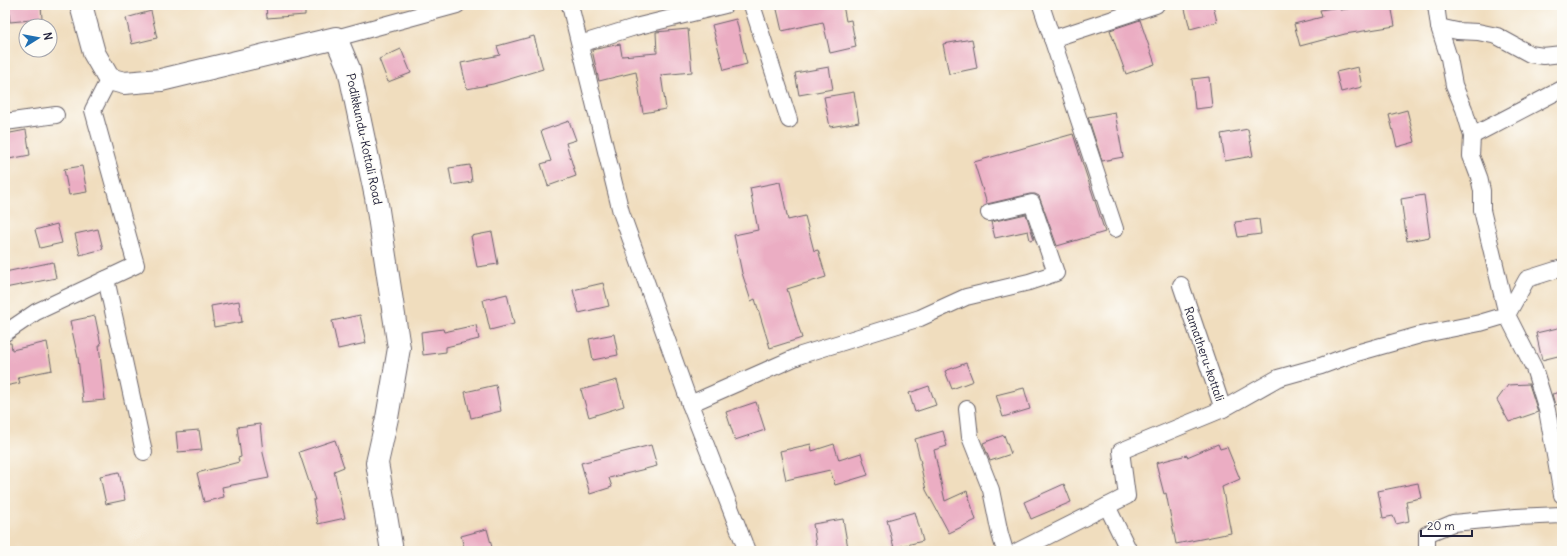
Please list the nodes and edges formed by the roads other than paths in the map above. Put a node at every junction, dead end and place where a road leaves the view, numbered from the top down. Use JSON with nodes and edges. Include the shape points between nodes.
{"nodes":[{"id":1,"x":81,"y":5,"type":"edge"},
{"id":2,"x":457,"y":5,"type":"edge"},
{"id":3,"x":570,"y":5,"type":"edge"},
{"id":4,"x":725,"y":5,"type":"edge"},
{"id":5,"x":752,"y":5,"type":"edge"},
{"id":6,"x":1041,"y":5,"type":"edge"},
{"id":7,"x":1156,"y":5,"type":"edge"},
{"id":8,"x":1436,"y":5,"type":"edge"},
{"id":9,"x":1439,"y":27,"type":"junction"},
{"id":10,"x":336,"y":38,"type":"junction"},
{"id":11,"x":1052,"y":39,"type":"junction"},
{"id":12,"x":580,"y":44,"type":"junction"},
{"id":13,"x":1562,"y":54,"type":"edge"},
{"id":14,"x":109,"y":79,"type":"junction"},
{"id":15,"x":1562,"y":89,"type":"edge"},
{"id":16,"x":56,"y":114,"type":"dead end"},
{"id":17,"x":789,"y":120,"type":"dead end"},
{"id":18,"x":5,"y":122,"type":"edge"},
{"id":19,"x":1472,"y":136,"type":"junction"},
{"id":20,"x":989,"y":213,"type":"dead end"},
{"id":21,"x":1115,"y":229,"type":"dead end"},
{"id":22,"x":1562,"y":268,"type":"edge"},
{"id":23,"x":106,"y":279,"type":"junction"},
{"id":24,"x":1181,"y":285,"type":"dead end"},
{"id":25,"x":1507,"y":315,"type":"junction"},
{"id":26,"x":5,"y":333,"type":"edge"},
{"id":27,"x":690,"y":404,"type":"junction"},
{"id":28,"x":967,"y":409,"type":"dead end"},
{"id":29,"x":1223,"y":409,"type":"junction"},
{"id":30,"x":144,"y":452,"type":"dead end"},
{"id":31,"x":1562,"y":495,"type":"edge"},
{"id":32,"x":1106,"y":506,"type":"junction"},
{"id":33,"x":1562,"y":515,"type":"edge"},
{"id":34,"x":1033,"y":547,"type":"edge"},
{"id":35,"x":392,"y":551,"type":"edge"},
{"id":36,"x":747,"y":551,"type":"edge"},
{"id":37,"x":1005,"y":551,"type":"edge"},
{"id":38,"x":1018,"y":551,"type":"edge"},
{"id":39,"x":1129,"y":551,"type":"edge"},
{"id":40,"x":1427,"y":551,"type":"edge"}],
"edges":[{"from":1,"to":14,"type":"main road","via":[[94,53]]},
{"from":2,"to":10,"type":"street"},
{"from":3,"to":12,"type":"street"},
{"from":4,"to":12,"type":"street","via":[[635,27]]},
{"from":5,"to":17,"type":"street"},
{"from":6,"to":11,"type":"street"},
{"from":7,"to":11,"type":"street"},
{"from":8,"to":9,"type":"street"},
{"from":9,"to":13,"type":"street","via":[[1498,36],[1530,54]]},
{"from":9,"to":19,"type":"street","via":[[1454,85]]},
{"from":10,"to":14,"type":"main road","via":[[162,80],[124,83]]},
{"from":10,"to":35,"type":"main road","name":"Podikkundu-Kottali Road","via":[[349,69],[376,197],[399,348],[377,463]]},
{"from":11,"to":21,"type":"street"},
{"from":12,"to":27,"type":"street","via":[[621,212]]},
{"from":14,"to":23,"type":"street","via":[[94,110],[136,265]]},
{"from":15,"to":19,"type":"street"},
{"from":16,"to":18,"type":"street"},
{"from":19,"to":25,"type":"street","via":[[1471,156],[1479,177],[1482,210]]},
{"from":20,"to":27,"type":"street","via":[[1032,202],[1056,273],[966,297],[920,318],[801,355]]},
{"from":22,"to":25,"type":"street","via":[[1528,279]]},
{"from":23,"to":26,"type":"street","via":[[36,312]]},
{"from":23,"to":30,"type":"street"},
{"from":24,"to":29,"type":"street","name":"Ramatheru-kottali"},
{"from":25,"to":29,"type":"street","via":[[1420,335],[1278,378]]},
{"from":25,"to":31,"type":"street","via":[[1534,368],[1547,410]]},
{"from":27,"to":36,"type":"street"},
{"from":28,"to":37,"type":"street","via":[[970,437],[992,490]]},
{"from":29,"to":32,"type":"street","name":"Ramatheru-kottali","via":[[1121,451],[1127,496]]},
{"from":32,"to":34,"type":"street","name":"Ramatheru-kottali"},
{"from":32,"to":39,"type":"street"},
{"from":33,"to":40,"type":"street","via":[[1453,523],[1427,534]]},
{"from":34,"to":38,"type":"street","name":"Ramatheru-kottali"}]}
